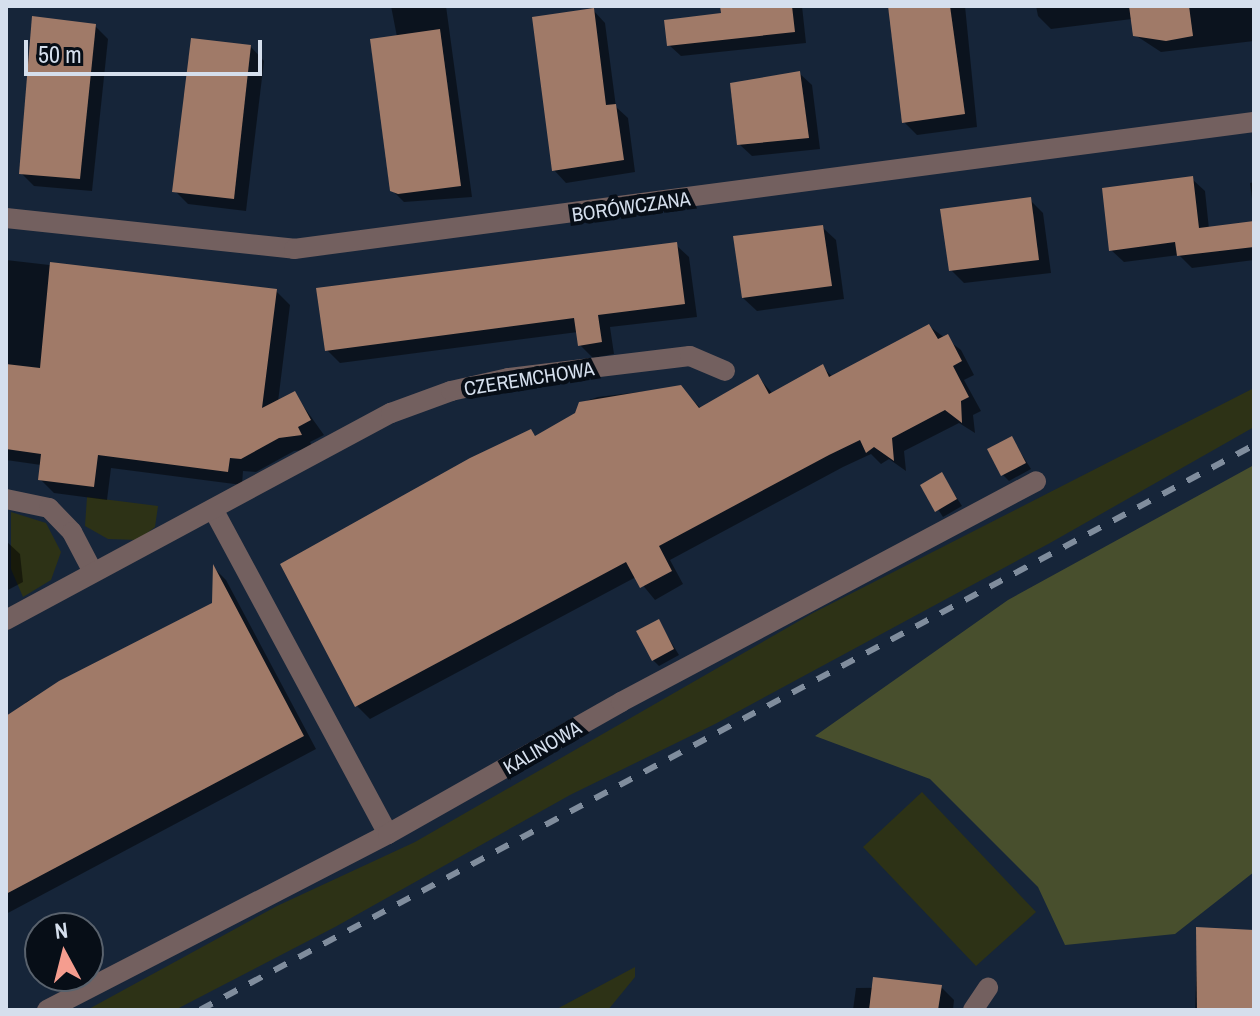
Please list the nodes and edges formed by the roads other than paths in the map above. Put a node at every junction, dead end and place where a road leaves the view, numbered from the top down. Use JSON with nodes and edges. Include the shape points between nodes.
{"nodes":[{"id":1,"x":1254,"y":122,"type":"edge"},
{"id":2,"x":6,"y":218,"type":"edge"},
{"id":3,"x":725,"y":371,"type":"dead end"},
{"id":4,"x":1036,"y":481,"type":"dead end"},
{"id":5,"x":6,"y":499,"type":"edge"},
{"id":6,"x":213,"y":509,"type":"junction"},
{"id":7,"x":93,"y":572,"type":"junction"},
{"id":8,"x":6,"y":620,"type":"edge"},
{"id":9,"x":388,"y":834,"type":"junction"},
{"id":10,"x":988,"y":988,"type":"dead end"},
{"id":11,"x":47,"y":1010,"type":"edge"},
{"id":12,"x":973,"y":1010,"type":"edge"}],
"edges":[{"from":1,"to":2,"type":"street","name":"BORÓWCZANA","via":[[294,249]]},
{"from":3,"to":6,"type":"street","name":"CZEREMCHOWA","via":[[690,356],[508,378],[451,391],[391,413]]},
{"from":4,"to":9,"type":"street","name":"KALINOWA","via":[[621,702]]},
{"from":5,"to":7,"type":"street","via":[[49,508],[72,532]]},
{"from":6,"to":7,"type":"street","name":"CZEREMCHOWA"},
{"from":6,"to":9,"type":"street"},
{"from":7,"to":8,"type":"street","name":"CZEREMCHOWA"},
{"from":9,"to":11,"type":"street","name":"KALINOWA"},
{"from":10,"to":12,"type":"street"}]}
